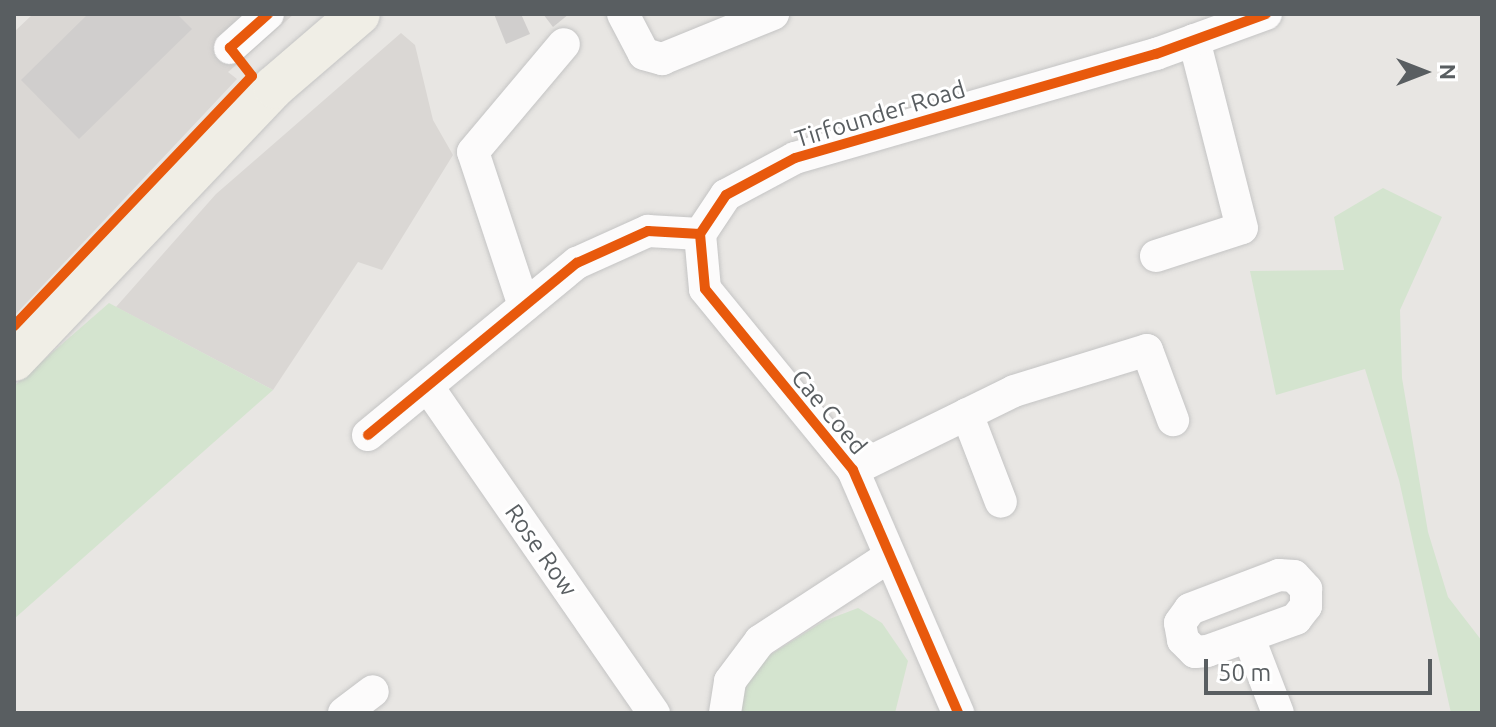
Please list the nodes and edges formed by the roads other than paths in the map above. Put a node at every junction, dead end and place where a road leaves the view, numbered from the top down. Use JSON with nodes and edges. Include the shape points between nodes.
{"nodes":[{"id":1,"x":268,"y":14,"type":"edge"},
{"id":2,"x":359,"y":14,"type":"edge"},
{"id":3,"x":623,"y":14,"type":"edge"},
{"id":4,"x":773,"y":14,"type":"edge"},
{"id":5,"x":1266,"y":14,"type":"edge"},
{"id":6,"x":1194,"y":40,"type":"junction"},
{"id":7,"x":564,"y":44,"type":"dead end"},
{"id":8,"x":230,"y":48,"type":"dead end"},
{"id":9,"x":700,"y":234,"type":"junction"},
{"id":10,"x":1156,"y":256,"type":"dead end"},
{"id":11,"x":524,"y":306,"type":"junction"},
{"id":12,"x":14,"y":360,"type":"edge"},
{"id":13,"x":428,"y":387,"type":"junction"},
{"id":14,"x":967,"y":414,"type":"junction"},
{"id":15,"x":1173,"y":420,"type":"dead end"},
{"id":16,"x":368,"y":435,"type":"dead end"},
{"id":17,"x":853,"y":470,"type":"junction"},
{"id":18,"x":1001,"y":502,"type":"dead end"},
{"id":19,"x":887,"y":558,"type":"junction"},
{"id":20,"x":1249,"y":638,"type":"dead end"},
{"id":21,"x":654,"y":713,"type":"edge"},
{"id":22,"x":725,"y":713,"type":"edge"},
{"id":23,"x":958,"y":713,"type":"edge"},
{"id":24,"x":1278,"y":713,"type":"edge"}],
"edges":[{"from":1,"to":8,"type":"street"},
{"from":2,"to":12,"type":"main road","via":[[274,87]]},
{"from":3,"to":4,"type":"street","via":[[644,54],[662,59]]},
{"from":5,"to":6,"type":"street","name":"Tirfounder Road"},
{"from":6,"to":9,"type":"street","name":"Tirfounder Road","via":[[795,158],[726,195]]},
{"from":6,"to":10,"type":"street","via":[[1242,228]]},
{"from":7,"to":11,"type":"street","via":[[473,152]]},
{"from":9,"to":11,"type":"street","via":[[648,231],[577,263]]},
{"from":9,"to":17,"type":"street","name":"Cae Coed","via":[[705,289]]},
{"from":11,"to":13,"type":"street"},
{"from":13,"to":16,"type":"street"},
{"from":13,"to":21,"type":"street","name":"Rose Row"},
{"from":14,"to":15,"type":"street","via":[[1014,391],[1147,350]]},
{"from":14,"to":17,"type":"street"},
{"from":14,"to":18,"type":"street"},
{"from":17,"to":19,"type":"street","name":"Cae Coed"},
{"from":19,"to":22,"type":"street","via":[[760,641],[730,681]]},
{"from":19,"to":23,"type":"street","name":"Cae Coed"},
{"from":20,"to":24,"type":"street"}]}
